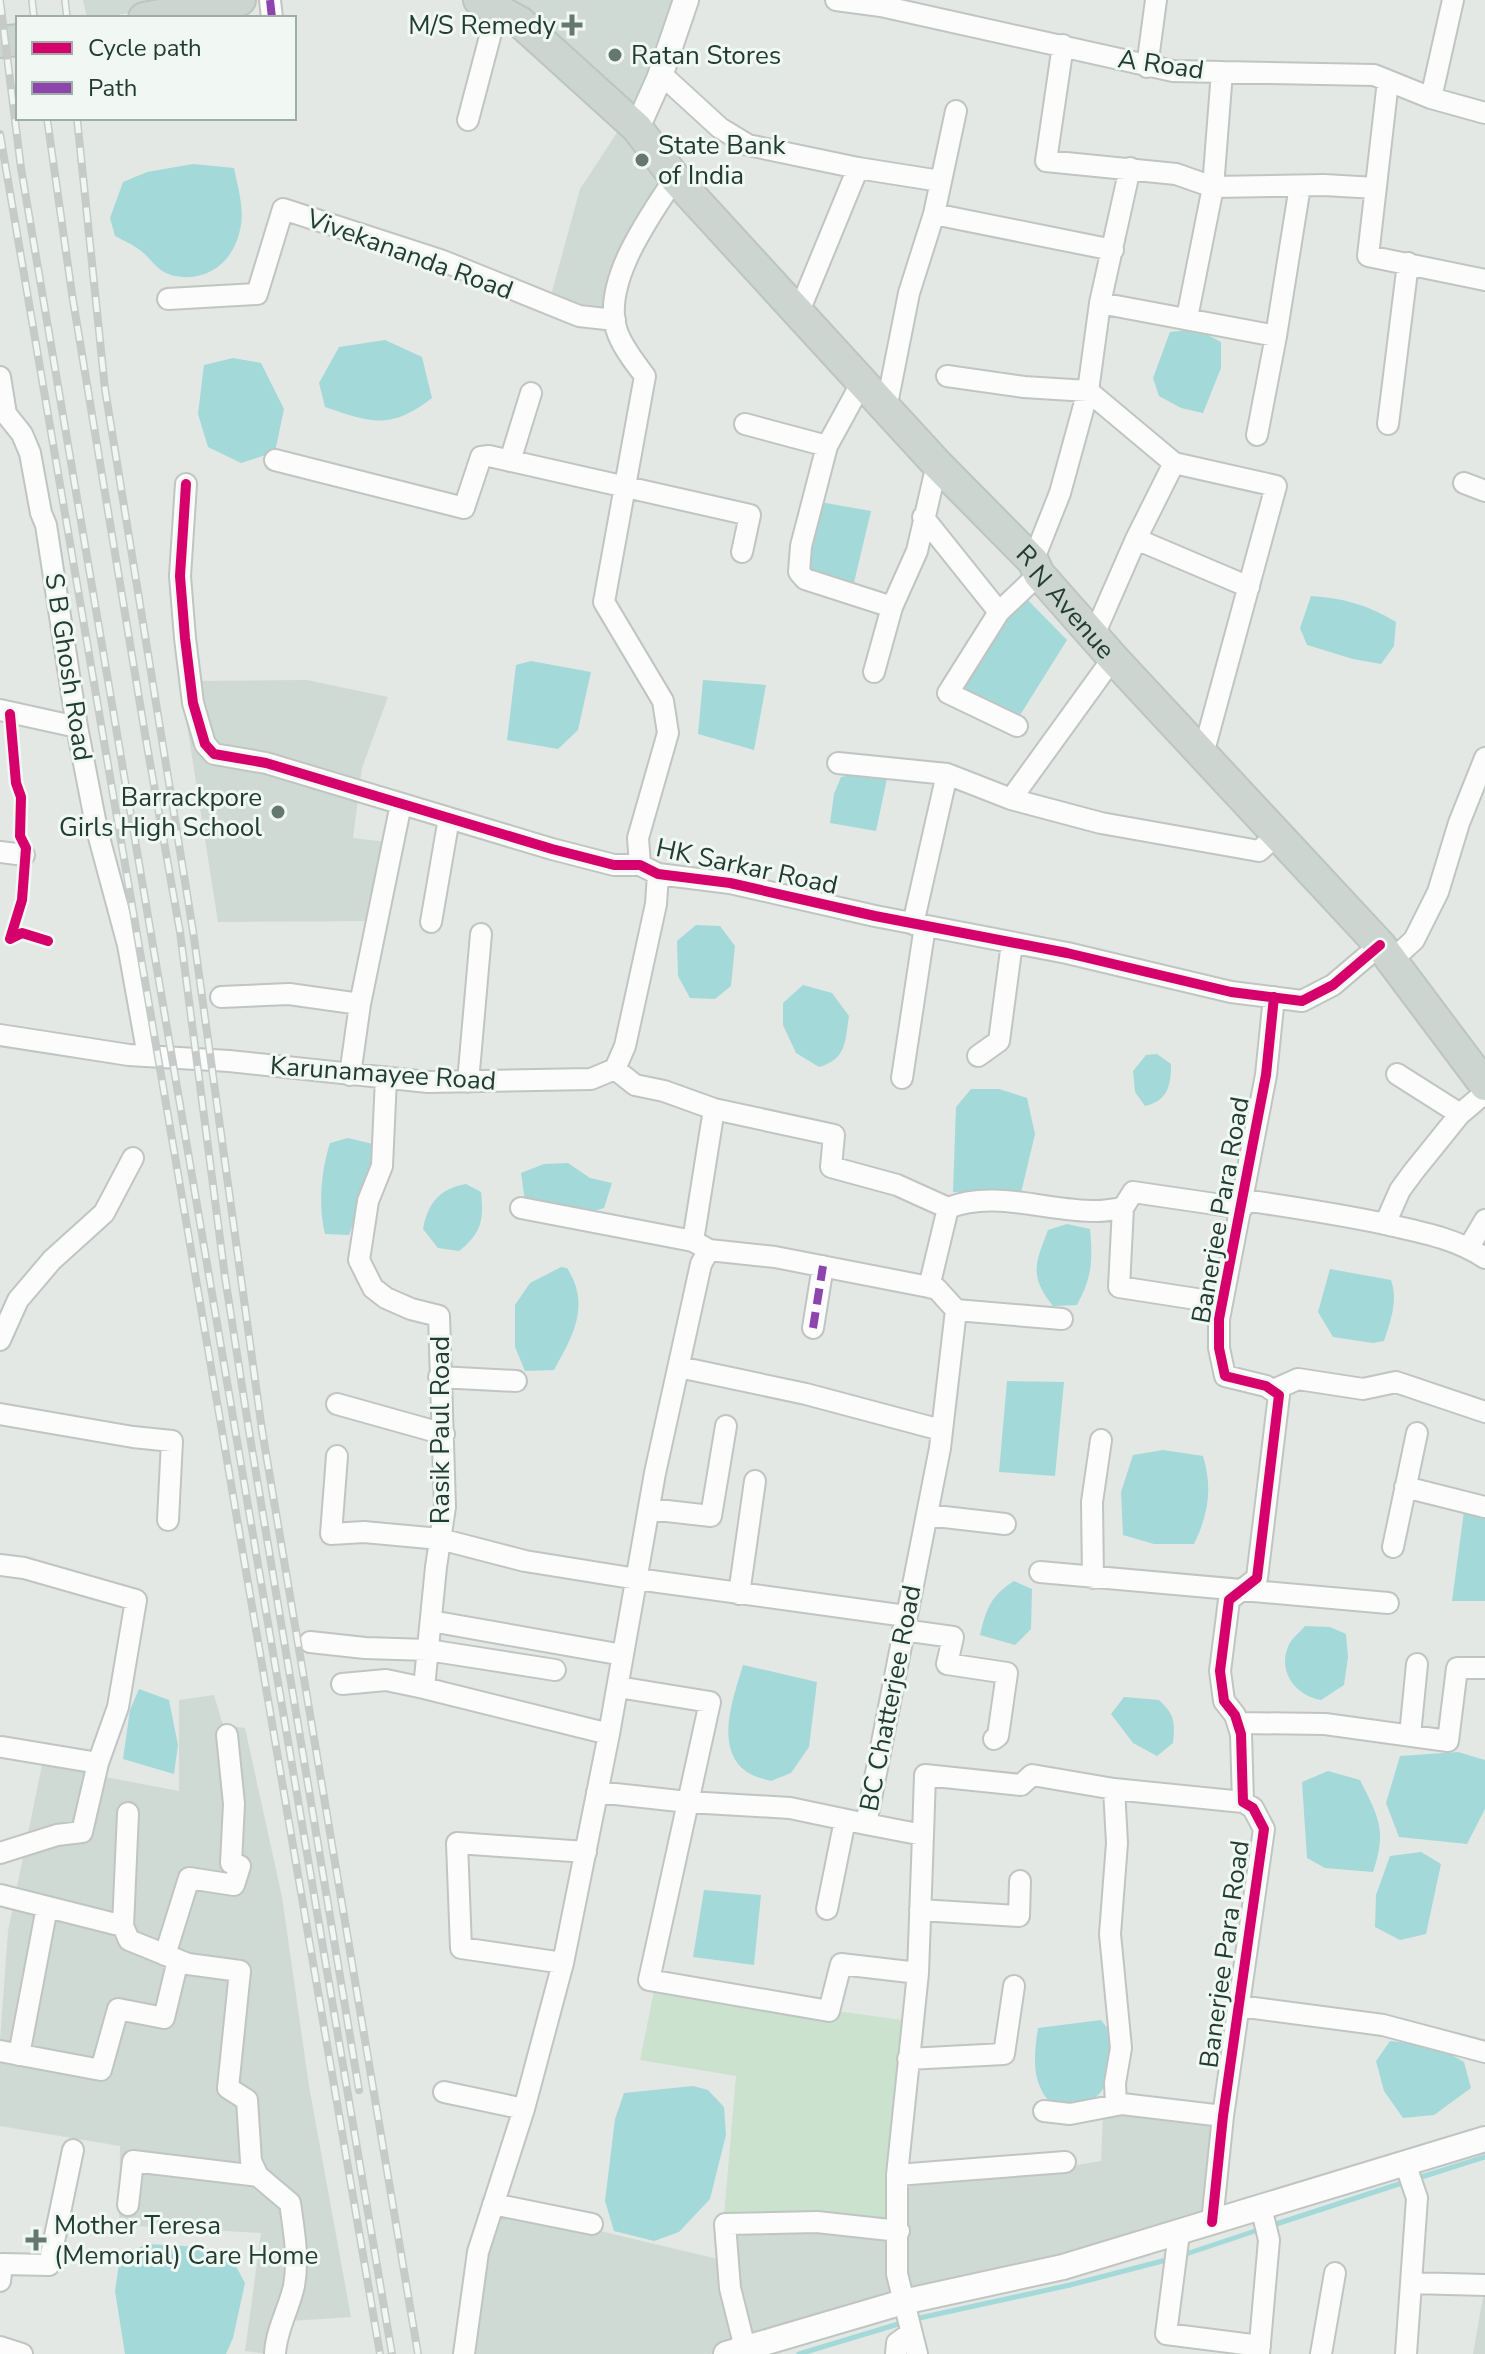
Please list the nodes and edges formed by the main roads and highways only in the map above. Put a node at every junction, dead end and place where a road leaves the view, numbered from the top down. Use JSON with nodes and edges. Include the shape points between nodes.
{"nodes":[{"id":1,"x":233,"y":1,"type":"edge"},
{"id":2,"x":488,"y":5,"type":"edge"},
{"id":3,"x":154,"y":16,"type":"edge"},
{"id":4,"x":1485,"y":1085,"type":"edge"}],
"edges":[{"from":1,"to":3,"type":"main road"},
{"from":2,"to":4,"type":"main road","name":"R N Avenue","via":[[520,22],[637,128],[798,314],[1386,953]]}]}
